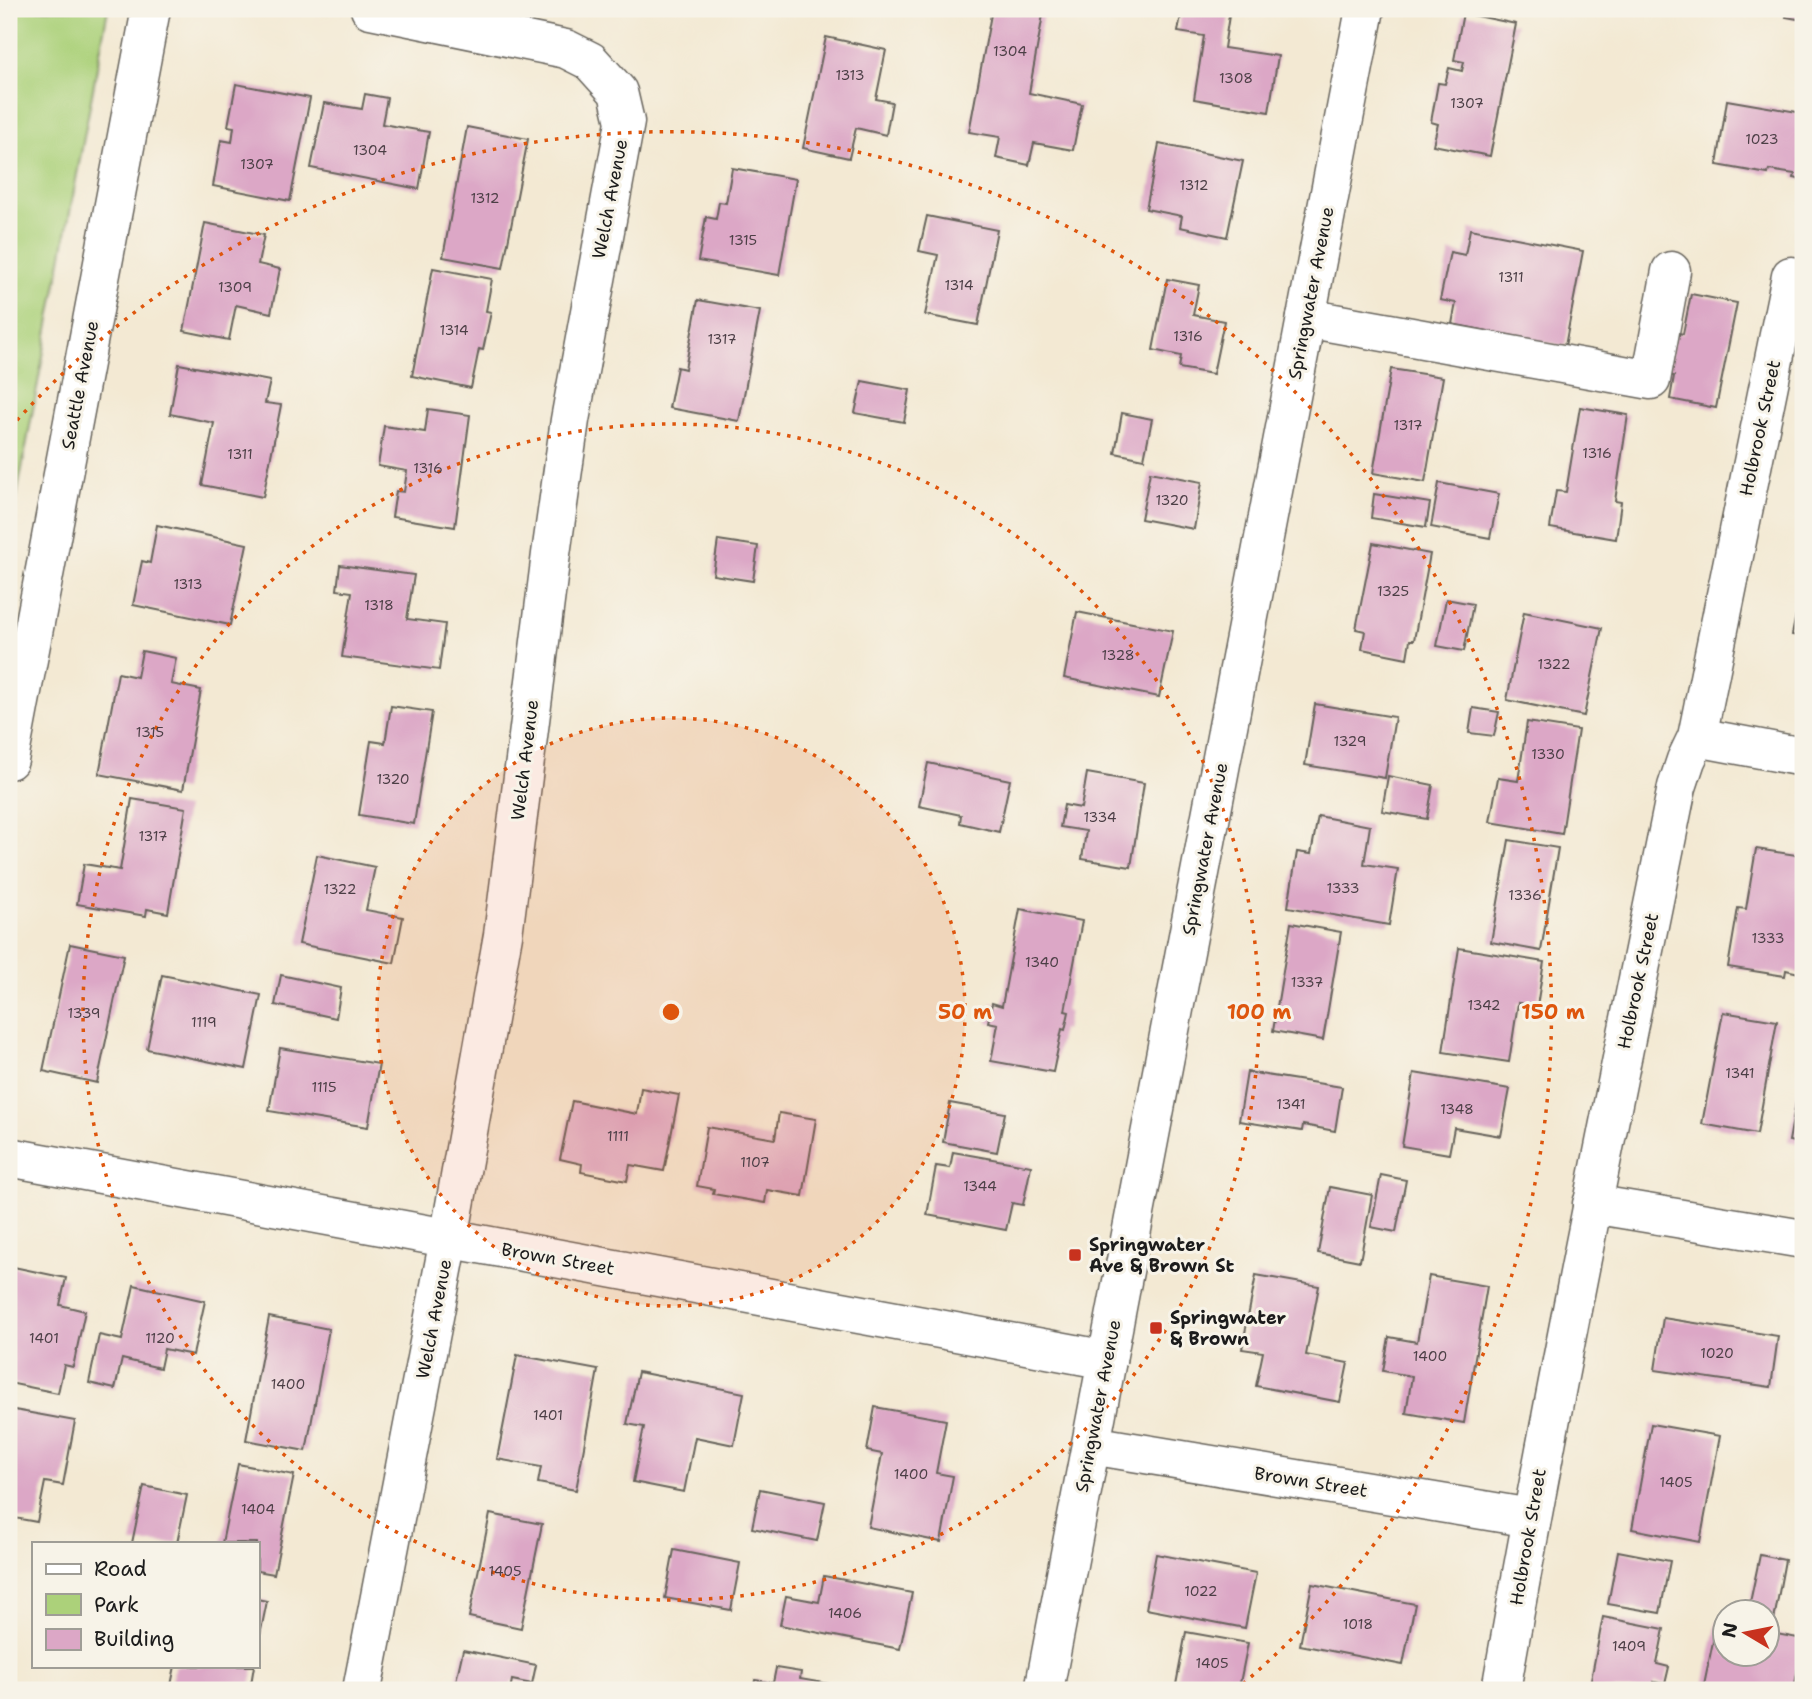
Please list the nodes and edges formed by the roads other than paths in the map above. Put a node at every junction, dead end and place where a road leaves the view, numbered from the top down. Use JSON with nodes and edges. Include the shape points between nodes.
{"nodes":[{"id":1,"x":151,"y":9,"type":"edge"},
{"id":2,"x":370,"y":9,"type":"edge"},
{"id":3,"x":1365,"y":9,"type":"edge"},
{"id":4,"x":1671,"y":271,"type":"dead end"},
{"id":5,"x":1797,"y":277,"type":"edge"},
{"id":6,"x":1306,"y":318,"type":"junction"},
{"id":7,"x":1697,"y":737,"type":"junction"},
{"id":8,"x":1803,"y":757,"type":"edge"},
{"id":9,"x":9,"y":760,"type":"edge"},
{"id":10,"x":9,"y":1157,"type":"edge"},
{"id":11,"x":1592,"y":1203,"type":"junction"},
{"id":12,"x":449,"y":1239,"type":"junction"},
{"id":13,"x":1803,"y":1239,"type":"edge"},
{"id":14,"x":1107,"y":1360,"type":"junction"},
{"id":15,"x":1091,"y":1446,"type":"junction"},
{"id":16,"x":1531,"y":1518,"type":"junction"},
{"id":17,"x":362,"y":1690,"type":"edge"},
{"id":18,"x":1044,"y":1690,"type":"edge"},
{"id":19,"x":1501,"y":1690,"type":"edge"}],
"edges":[{"from":1,"to":9,"type":"street","name":"Seattle Avenue"},
{"from":2,"to":12,"type":"street","name":"Welch Avenue","via":[[566,49],[590,61],[618,92],[625,122],[570,420],[503,935]]},
{"from":3,"to":6,"type":"street","name":"Springwater Avenue"},
{"from":4,"to":6,"type":"street","via":[[1651,380]]},
{"from":5,"to":7,"type":"street","name":"Holbrook Street"},
{"from":6,"to":14,"type":"street","name":"Springwater Avenue"},
{"from":7,"to":8,"type":"street"},
{"from":7,"to":11,"type":"street","name":"Holbrook Street","via":[[1677,787]]},
{"from":10,"to":12,"type":"street","name":"Brown Street"},
{"from":11,"to":13,"type":"street"},
{"from":11,"to":16,"type":"street","name":"Holbrook Street"},
{"from":12,"to":14,"type":"street","name":"Brown Street"},
{"from":12,"to":17,"type":"street","name":"Welch Avenue"},
{"from":14,"to":15,"type":"street","name":"Springwater Avenue"},
{"from":15,"to":16,"type":"street","name":"Brown Street"},
{"from":15,"to":18,"type":"street","name":"Springwater Avenue"},
{"from":16,"to":19,"type":"street","name":"Holbrook Street"}]}
